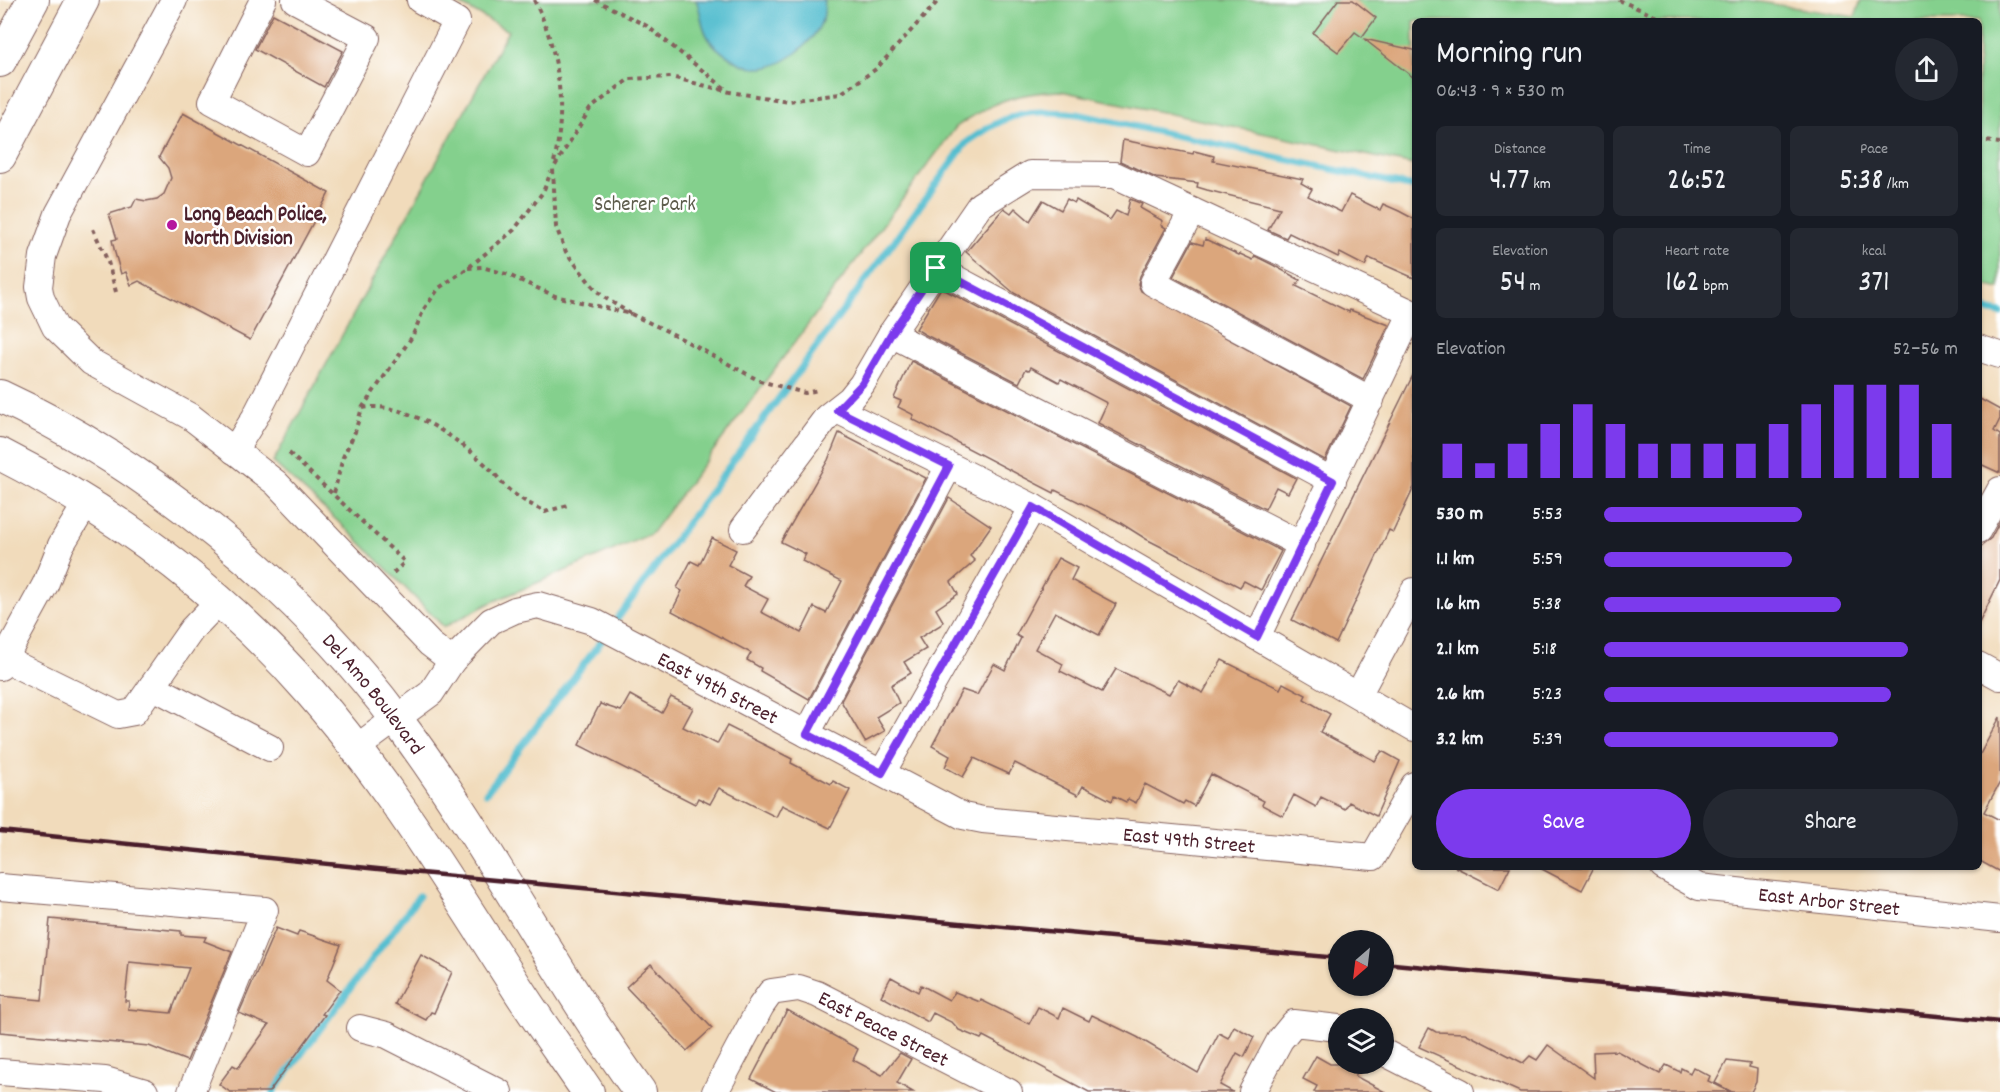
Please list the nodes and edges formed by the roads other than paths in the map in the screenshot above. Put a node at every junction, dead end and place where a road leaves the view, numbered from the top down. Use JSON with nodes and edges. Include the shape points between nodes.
{"nodes":[{"id":1,"x":33,"y":0,"type":"edge"},
{"id":2,"x":83,"y":0,"type":"edge"},
{"id":3,"x":174,"y":0,"type":"edge"},
{"id":4,"x":263,"y":0,"type":"edge"},
{"id":5,"x":295,"y":0,"type":"edge"},
{"id":6,"x":420,"y":0,"type":"edge"},
{"id":7,"x":0,"y":61,"type":"edge"},
{"id":8,"x":0,"y":156,"type":"edge"},
{"id":9,"x":1192,"y":211,"type":"junction"},
{"id":10,"x":936,"y":268,"type":"junction"},
{"id":11,"x":1412,"y":314,"type":"edge"},
{"id":12,"x":1412,"y":316,"type":"edge"},
{"id":13,"x":891,"y":334,"type":"junction"},
{"id":14,"x":1982,"y":349,"type":"edge"},
{"id":15,"x":2000,"y":355,"type":"edge"},
{"id":16,"x":0,"y":396,"type":"edge"},
{"id":17,"x":1371,"y":400,"type":"junction"},
{"id":18,"x":837,"y":410,"type":"junction"},
{"id":19,"x":234,"y":451,"type":"junction"},
{"id":20,"x":0,"y":454,"type":"edge"},
{"id":21,"x":949,"y":466,"type":"junction"},
{"id":22,"x":1333,"y":481,"type":"junction"},
{"id":23,"x":2000,"y":490,"type":"edge"},
{"id":24,"x":87,"y":502,"type":"junction"},
{"id":25,"x":1033,"y":507,"type":"junction"},
{"id":26,"x":1982,"y":523,"type":"edge"},
{"id":27,"x":743,"y":529,"type":"dead end"},
{"id":28,"x":1302,"y":545,"type":"junction"},
{"id":29,"x":1412,"y":595,"type":"edge"},
{"id":30,"x":219,"y":601,"type":"junction"},
{"id":31,"x":1257,"y":637,"type":"junction"},
{"id":32,"x":452,"y":661,"type":"junction"},
{"id":33,"x":2,"y":663,"type":"edge"},
{"id":34,"x":1982,"y":667,"type":"edge"},
{"id":35,"x":2000,"y":676,"type":"edge"},
{"id":36,"x":152,"y":686,"type":"junction"},
{"id":37,"x":1358,"y":695,"type":"junction"},
{"id":38,"x":396,"y":718,"type":"junction"},
{"id":39,"x":1412,"y":727,"type":"edge"},
{"id":40,"x":807,"y":734,"type":"junction"},
{"id":41,"x":270,"y":748,"type":"dead end"},
{"id":42,"x":356,"y":748,"type":"junction"},
{"id":43,"x":882,"y":773,"type":"junction"},
{"id":44,"x":1412,"y":789,"type":"edge"},
{"id":45,"x":1675,"y":870,"type":"edge"},
{"id":46,"x":1704,"y":877,"type":"edge"},
{"id":47,"x":0,"y":887,"type":"edge"},
{"id":48,"x":2000,"y":919,"type":"edge"},
{"id":49,"x":1328,"y":1027,"type":"edge"},
{"id":50,"x":360,"y":1028,"type":"dead end"},
{"id":51,"x":1394,"y":1058,"type":"edge"},
{"id":52,"x":0,"y":1072,"type":"edge"},
{"id":53,"x":145,"y":1092,"type":"edge"},
{"id":54,"x":191,"y":1092,"type":"edge"},
{"id":55,"x":499,"y":1092,"type":"edge"},
{"id":56,"x":588,"y":1092,"type":"edge"},
{"id":57,"x":640,"y":1092,"type":"edge"},
{"id":58,"x":715,"y":1092,"type":"edge"},
{"id":59,"x":1010,"y":1092,"type":"edge"},
{"id":60,"x":1252,"y":1092,"type":"edge"},
{"id":61,"x":1461,"y":1092,"type":"edge"}],
"edges":[{"from":1,"to":7,"type":"main road"},
{"from":2,"to":8,"type":"main road"},
{"from":3,"to":19,"type":"street","via":[[58,214],[43,256],[39,287],[55,327],[91,362],[191,417]]},
{"from":4,"to":5,"type":"street","via":[[212,101],[307,153],[367,38]]},
{"from":6,"to":19,"type":"street","via":[[457,21]]},
{"from":9,"to":10,"type":"street","via":[[1115,175],[1030,174],[980,206]]},
{"from":9,"to":11,"type":"street"},
{"from":9,"to":17,"type":"street","via":[[1153,284]]},
{"from":10,"to":13,"type":"street"},
{"from":10,"to":22,"type":"street"},
{"from":12,"to":17,"type":"street"},
{"from":13,"to":18,"type":"street","via":[[862,384]]},
{"from":13,"to":28,"type":"street"},
{"from":14,"to":15,"type":"street"},
{"from":16,"to":38,"type":"main road","name":"Del Amo Boulevard","via":[[85,440],[204,524],[271,582],[342,654]]},
{"from":17,"to":22,"type":"street"},
{"from":18,"to":21,"type":"street"},
{"from":18,"to":27,"type":"street","via":[[827,417]]},
{"from":19,"to":32,"type":"street","via":[[276,483],[430,644]]},
{"from":20,"to":24,"type":"main road"},
{"from":21,"to":25,"type":"street"},
{"from":21,"to":40,"type":"street"},
{"from":22,"to":28,"type":"street"},
{"from":23,"to":26,"type":"street"},
{"from":24,"to":30,"type":"main road","via":[[124,525]]},
{"from":24,"to":33,"type":"street"},
{"from":25,"to":31,"type":"street"},
{"from":25,"to":43,"type":"street"},
{"from":28,"to":31,"type":"street"},
{"from":29,"to":37,"type":"street"},
{"from":30,"to":36,"type":"street","via":[[192,629]]},
{"from":30,"to":42,"type":"main road","via":[[310,692]]},
{"from":31,"to":37,"type":"street"},
{"from":32,"to":38,"type":"street","name":"East 49th Street","via":[[431,693]]},
{"from":32,"to":40,"type":"street","name":"East 49th Street","via":[[491,621],[538,605],[592,621]]},
{"from":33,"to":36,"type":"street","via":[[118,715],[134,712]]},
{"from":34,"to":35,"type":"street"},
{"from":36,"to":41,"type":"street"},
{"from":37,"to":39,"type":"street"},
{"from":38,"to":42,"type":"street","name":"East 49th Street"},
{"from":38,"to":57,"type":"main road","name":"Del Amo Boulevard","via":[[446,789],[562,978]]},
{"from":40,"to":43,"type":"street","name":"East 49th Street"},
{"from":42,"to":56,"type":"main road","via":[[408,818]]},
{"from":43,"to":44,"type":"street","name":"East 49th Street","via":[[963,816],[983,820],[1373,857]]},
{"from":45,"to":46,"type":"street","name":"East Arbor Street"},
{"from":46,"to":48,"type":"street","name":"East Arbor Street"},
{"from":47,"to":54,"type":"street","via":[[265,910]]},
{"from":49,"to":60,"type":"street","via":[[1294,1023],[1280,1040]]},
{"from":50,"to":55,"type":"street","via":[[387,1035]]},
{"from":51,"to":61,"type":"street"},
{"from":52,"to":53,"type":"street","via":[[105,1080]]},
{"from":58,"to":59,"type":"street","name":"East Peace Street","via":[[760,1005],[771,992],[799,988]]}]}
